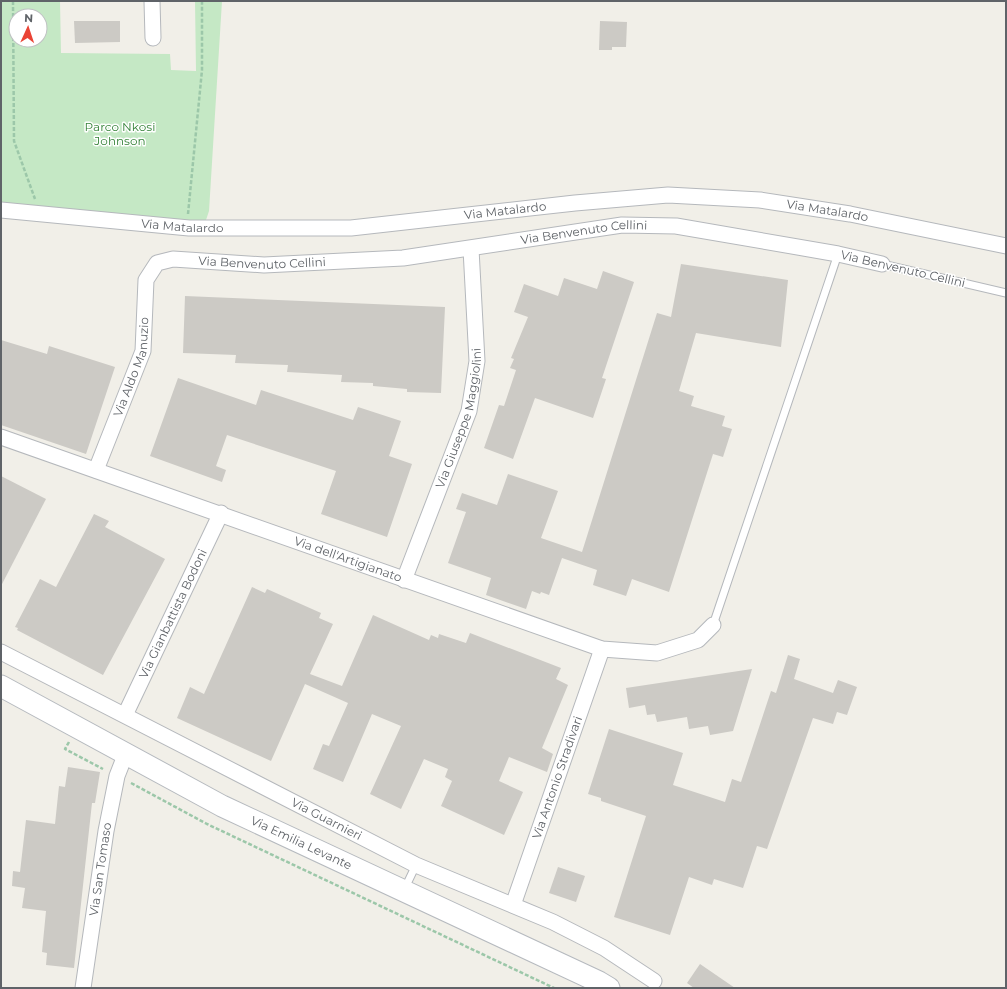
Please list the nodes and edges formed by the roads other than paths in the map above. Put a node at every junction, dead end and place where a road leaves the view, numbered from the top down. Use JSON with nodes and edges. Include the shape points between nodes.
{"nodes":[{"id":1,"x":152,"y":1,"type":"edge"},
{"id":2,"x":153,"y":38,"type":"dead end"},
{"id":3,"x":1,"y":210,"type":"edge"},
{"id":4,"x":1006,"y":246,"type":"edge"},
{"id":5,"x":471,"y":249,"type":"junction"},
{"id":6,"x":838,"y":254,"type":"junction"},
{"id":7,"x":157,"y":263,"type":"joint"},
{"id":8,"x":882,"y":264,"type":"joint"},
{"id":9,"x":1006,"y":292,"type":"edge"},
{"id":10,"x":1,"y":437,"type":"edge"},
{"id":11,"x":96,"y":470,"type":"junction"},
{"id":12,"x":221,"y":513,"type":"junction"},
{"id":13,"x":404,"y":580,"type":"junction"},
{"id":14,"x":712,"y":625,"type":"joint"},
{"id":15,"x":602,"y":649,"type":"junction"},
{"id":16,"x":2,"y":654,"type":"edge"},
{"id":17,"x":1,"y":686,"type":"edge"},
{"id":18,"x":125,"y":715,"type":"junction"},
{"id":19,"x":126,"y":753,"type":"junction"},
{"id":20,"x":416,"y":865,"type":"junction"},
{"id":21,"x":403,"y":891,"type":"junction"},
{"id":22,"x":513,"y":905,"type":"junction"},
{"id":23,"x":654,"y":981,"type":"dead end"},
{"id":24,"x":83,"y":988,"type":"edge"},
{"id":25,"x":609,"y":988,"type":"edge"}],
"edges":[{"from":1,"to":2,"type":"street"},
{"from":3,"to":4,"type":"street","name":"Via Matalardo","via":[[187,228],[351,228],[668,195],[760,200],[827,210]]},
{"from":5,"to":6,"type":"street","name":"Via Benvenuto Cellini","via":[[622,225],[676,226]]},
{"from":5,"to":7,"type":"street","name":"Via Benvenuto Cellini","via":[[372,260],[264,264],[173,259]]},
{"from":5,"to":13,"type":"street","name":"Via Giuseppe Maggiolini","via":[[477,361],[469,410]]},
{"from":6,"to":8,"type":"street","name":"Via Benvenuto Cellini"},
{"from":6,"to":14,"type":"lane"},
{"from":7,"to":11,"type":"street","name":"Via Aldo Manuzio","via":[[146,280],[143,351]]},
{"from":8,"to":9,"type":"lane","name":"Via Benvenuto Cellini"},
{"from":10,"to":11,"type":"street","name":"Via dell'Artigianato"},
{"from":11,"to":12,"type":"street","name":"Via dell'Artigianato"},
{"from":12,"to":13,"type":"street","name":"Via dell'Artigianato"},
{"from":12,"to":18,"type":"street","name":"Via Gianbattista Bodoni"},
{"from":13,"to":15,"type":"street","name":"Via dell'Artigianato"},
{"from":14,"to":15,"type":"street","name":"Via dell'Artigianato","via":[[698,640],[657,653]]},
{"from":15,"to":22,"type":"street","name":"Via Antonio Stradivari"},
{"from":16,"to":18,"type":"street","name":"Via Guarnieri"},
{"from":17,"to":19,"type":"main road","name":"Via Emilia Levante"},
{"from":18,"to":20,"type":"street","name":"Via Guarnieri"},
{"from":19,"to":21,"type":"main road","name":"Via Emilia Levante","via":[[222,806]]},
{"from":19,"to":24,"type":"street","name":"Via San Tomaso","via":[[117,776],[106,831]]},
{"from":20,"to":21,"type":"lane"},
{"from":20,"to":22,"type":"street","name":"Via Guarnieri"},
{"from":21,"to":25,"type":"main road","name":"Via Emilia Levante"},
{"from":22,"to":23,"type":"street","name":"Via Guarnieri","via":[[604,948]]}]}
